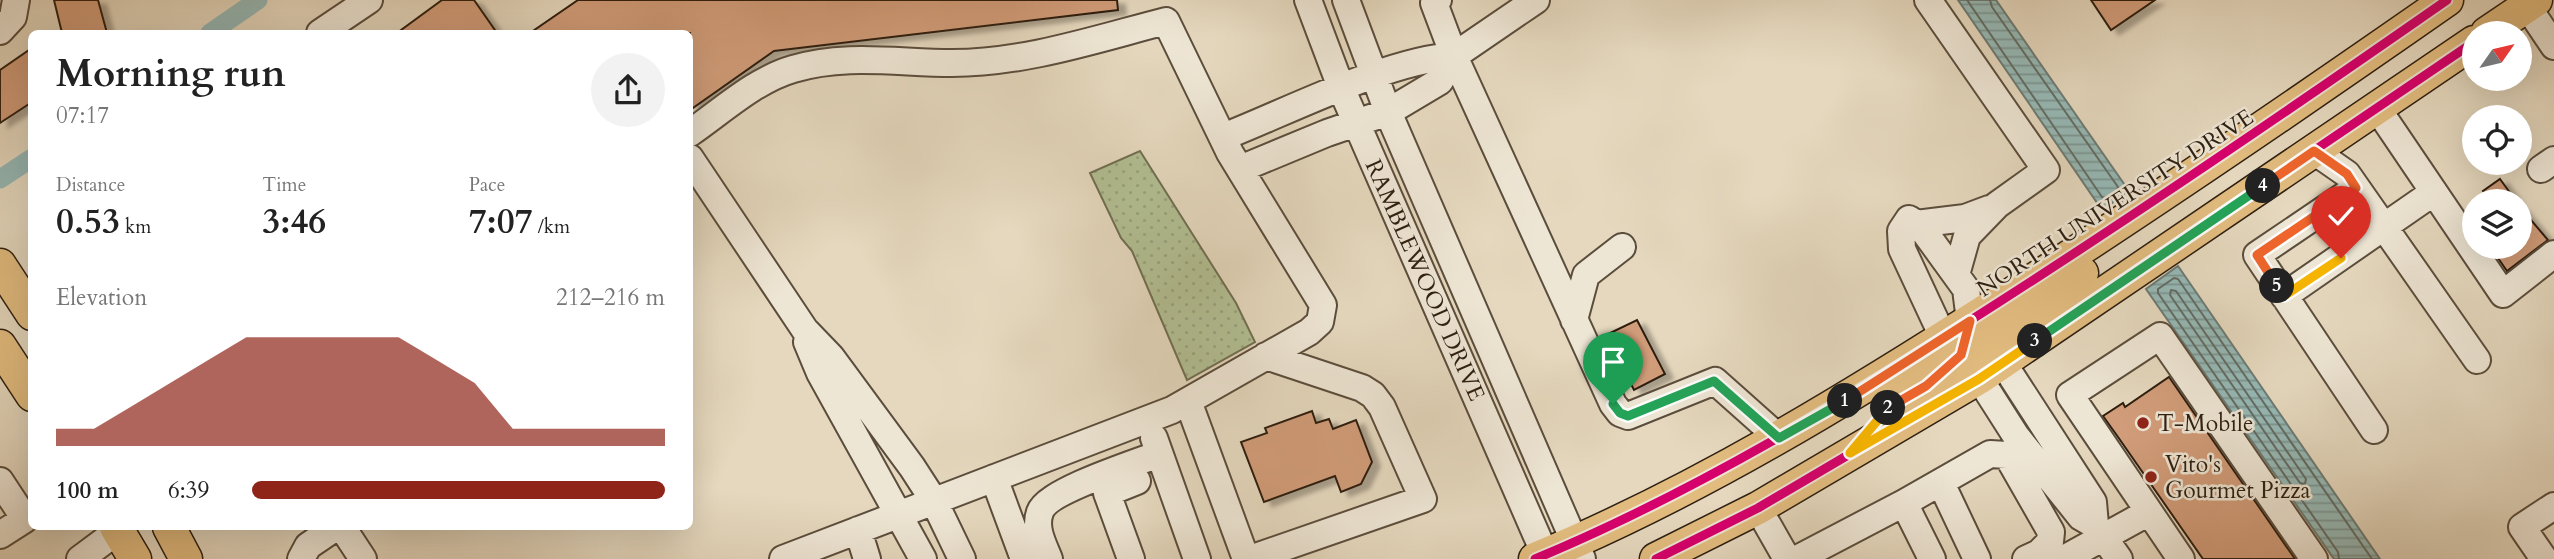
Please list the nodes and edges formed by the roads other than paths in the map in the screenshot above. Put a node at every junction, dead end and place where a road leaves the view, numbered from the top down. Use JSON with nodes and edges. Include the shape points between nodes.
{"nodes":[{"id":1,"x":16,"y":0,"type":"edge"},
{"id":2,"x":369,"y":0,"type":"edge"},
{"id":3,"x":1308,"y":0,"type":"edge"},
{"id":4,"x":1346,"y":0,"type":"edge"},
{"id":5,"x":1438,"y":0,"type":"edge"},
{"id":6,"x":1536,"y":0,"type":"edge"},
{"id":7,"x":1928,"y":0,"type":"edge"},
{"id":8,"x":2447,"y":0,"type":"edge"},
{"id":9,"x":2529,"y":2,"type":"edge"},
{"id":10,"x":1165,"y":10,"type":"edge"},
{"id":11,"x":2503,"y":21,"type":"edge"},
{"id":12,"x":324,"y":30,"type":"edge"},
{"id":13,"x":0,"y":31,"type":"edge"},
{"id":14,"x":2554,"y":46,"type":"edge"},
{"id":15,"x":2462,"y":50,"type":"edge"},
{"id":16,"x":1454,"y":56,"type":"junction"},
{"id":17,"x":1374,"y":76,"type":"junction"},
{"id":18,"x":1342,"y":90,"type":"junction"},
{"id":19,"x":2377,"y":108,"type":"junction"},
{"id":20,"x":1388,"y":112,"type":"junction"},
{"id":21,"x":1357,"y":123,"type":"junction"},
{"id":22,"x":693,"y":131,"type":"edge"},
{"id":23,"x":1223,"y":137,"type":"junction"},
{"id":24,"x":2314,"y":151,"type":"junction"},
{"id":25,"x":693,"y":163,"type":"edge"},
{"id":26,"x":1240,"y":169,"type":"junction"},
{"id":27,"x":2356,"y":188,"type":"junction"},
{"id":28,"x":2434,"y":192,"type":"junction"},
{"id":29,"x":2168,"y":194,"type":"junction"},
{"id":30,"x":1997,"y":205,"type":"junction"},
{"id":31,"x":1916,"y":224,"type":"junction"},
{"id":32,"x":2385,"y":228,"type":"junction"},
{"id":33,"x":1622,"y":247,"type":"dead end"},
{"id":34,"x":2554,"y":254,"type":"edge"},
{"id":35,"x":0,"y":265,"type":"edge"},
{"id":36,"x":1956,"y":275,"type":"junction"},
{"id":37,"x":2284,"y":296,"type":"junction"},
{"id":38,"x":28,"y":308,"type":"edge"},
{"id":39,"x":1574,"y":320,"type":"junction"},
{"id":40,"x":1970,"y":321,"type":"junction"},
{"id":41,"x":804,"y":330,"type":"junction"},
{"id":42,"x":1944,"y":339,"type":"junction"},
{"id":43,"x":0,"y":346,"type":"edge"},
{"id":44,"x":1266,"y":356,"type":"junction"},
{"id":45,"x":2477,"y":360,"type":"dead end"},
{"id":46,"x":1991,"y":371,"type":"junction"},
{"id":47,"x":28,"y":389,"type":"edge"},
{"id":48,"x":1188,"y":401,"type":"junction"},
{"id":49,"x":1147,"y":420,"type":"junction"},
{"id":50,"x":2374,"y":430,"type":"dead end"},
{"id":51,"x":1779,"y":438,"type":"junction"},
{"id":52,"x":1850,"y":453,"type":"junction"},
{"id":53,"x":1162,"y":462,"type":"junction"},
{"id":54,"x":995,"y":478,"type":"junction"},
{"id":55,"x":0,"y":481,"type":"edge"},
{"id":56,"x":1941,"y":483,"type":"junction"},
{"id":57,"x":934,"y":501,"type":"junction"},
{"id":58,"x":1904,"y":503,"type":"junction"},
{"id":59,"x":2554,"y":506,"type":"edge"},
{"id":60,"x":1758,"y":508,"type":"junction"},
{"id":61,"x":2149,"y":512,"type":"junction"},
{"id":62,"x":900,"y":513,"type":"junction"},
{"id":63,"x":116,"y":530,"type":"edge"},
{"id":64,"x":120,"y":530,"type":"edge"},
{"id":65,"x":171,"y":530,"type":"edge"},
{"id":66,"x":332,"y":530,"type":"edge"},
{"id":67,"x":344,"y":530,"type":"edge"},
{"id":68,"x":858,"y":530,"type":"junction"},
{"id":69,"x":0,"y":535,"type":"edge"},
{"id":70,"x":2106,"y":541,"type":"edge"},
{"id":71,"x":1579,"y":550,"type":"edge"},
{"id":72,"x":788,"y":558,"type":"edge"},
{"id":73,"x":864,"y":558,"type":"edge"},
{"id":74,"x":1542,"y":558,"type":"edge"},
{"id":75,"x":80,"y":559,"type":"edge"},
{"id":76,"x":135,"y":559,"type":"edge"},
{"id":77,"x":186,"y":559,"type":"edge"},
{"id":78,"x":301,"y":559,"type":"edge"},
{"id":79,"x":363,"y":559,"type":"edge"},
{"id":80,"x":923,"y":559,"type":"edge"},
{"id":81,"x":962,"y":559,"type":"edge"},
{"id":82,"x":1024,"y":559,"type":"edge"},
{"id":83,"x":1049,"y":559,"type":"edge"},
{"id":84,"x":1131,"y":559,"type":"edge"},
{"id":85,"x":1196,"y":559,"type":"edge"},
{"id":86,"x":1248,"y":559,"type":"edge"},
{"id":87,"x":1656,"y":559,"type":"edge"},
{"id":88,"x":1787,"y":559,"type":"edge"},
{"id":89,"x":1797,"y":559,"type":"edge"},
{"id":90,"x":1932,"y":559,"type":"edge"},
{"id":91,"x":1977,"y":559,"type":"edge"},
{"id":92,"x":2026,"y":559,"type":"edge"},
{"id":93,"x":2064,"y":559,"type":"edge"},
{"id":94,"x":2181,"y":559,"type":"edge"},
{"id":95,"x":2315,"y":559,"type":"edge"},
{"id":96,"x":2544,"y":559,"type":"edge"}],
"edges":[{"from":1,"to":13,"type":"street","via":[[13,17]]},
{"from":2,"to":12,"type":"street"},
{"from":3,"to":18,"type":"street","name":"RAMBLEWOOD DRIVE"},
{"from":4,"to":17,"type":"street","name":"RAMBLEWOOD DRIVE"},
{"from":5,"to":16,"type":"street","via":[[1434,3]]},
{"from":6,"to":16,"type":"street"},
{"from":7,"to":30,"type":"street","via":[[2046,170]]},
{"from":8,"to":29,"type":"main road","name":"NORTH UNIVERSITY DRIVE"},
{"from":9,"to":11,"type":"main road"},
{"from":9,"to":14,"type":"street"},
{"from":10,"to":22,"type":"street","via":[[1046,52],[954,63],[879,57],[795,68],[771,78]]},
{"from":10,"to":23,"type":"street"},
{"from":15,"to":19,"type":"main road"},
{"from":16,"to":17,"type":"street","via":[[1432,57]]},
{"from":16,"to":20,"type":"street","via":[[1440,81]]},
{"from":16,"to":39,"type":"street"},
{"from":17,"to":18,"type":"street"},
{"from":17,"to":20,"type":"street","name":"RAMBLEWOOD DRIVE"},
{"from":18,"to":21,"type":"street","name":"RAMBLEWOOD DRIVE"},
{"from":18,"to":23,"type":"street"},
{"from":19,"to":24,"type":"main road"},
{"from":19,"to":28,"type":"street"},
{"from":20,"to":21,"type":"street"},
{"from":20,"to":71,"type":"street","name":"RAMBLEWOOD DRIVE"},
{"from":21,"to":26,"type":"street"},
{"from":21,"to":74,"type":"street","name":"RAMBLEWOOD DRIVE"},
{"from":23,"to":26,"type":"street"},
{"from":24,"to":27,"type":"street","via":[[2347,174]]},
{"from":24,"to":46,"type":"main road"},
{"from":25,"to":41,"type":"street"},
{"from":26,"to":44,"type":"street","via":[[1322,305],[1320,322]]},
{"from":27,"to":32,"type":"street"},
{"from":27,"to":37,"type":"street","via":[[2257,255]]},
{"from":28,"to":32,"type":"street"},
{"from":28,"to":34,"type":"street","via":[[2503,294]]},
{"from":29,"to":40,"type":"main road","name":"NORTH UNIVERSITY DRIVE"},
{"from":29,"to":46,"type":"main road","via":[[2155,222],[2003,328],[1978,364]]},
{"from":30,"to":31,"type":"street","via":[[1965,218]]},
{"from":30,"to":36,"type":"street","via":[[1967,236]]},
{"from":31,"to":36,"type":"street"},
{"from":31,"to":42,"type":"street","via":[[1909,219],[1901,231],[1902,249]]},
{"from":32,"to":37,"type":"street"},
{"from":32,"to":45,"type":"street"},
{"from":33,"to":39,"type":"street","via":[[1586,275]]},
{"from":35,"to":38,"type":"main road"},
{"from":36,"to":40,"type":"street","via":[[1966,289]]},
{"from":37,"to":50,"type":"street"},
{"from":39,"to":51,"type":"street","via":[[1620,413],[1628,416],[1714,381]]},
{"from":40,"to":42,"type":"main road","name":"NORTH UNIVERSITY DRIVE"},
{"from":40,"to":52,"type":"main road","via":[[1961,355],[1926,386],[1884,411]]},
{"from":41,"to":57,"type":"street","via":[[831,357]]},
{"from":41,"to":62,"type":"street","via":[[820,373]]},
{"from":42,"to":51,"type":"main road","name":"NORTH UNIVERSITY DRIVE"},
{"from":43,"to":47,"type":"main road"},
{"from":44,"to":48,"type":"street"},
{"from":44,"to":86,"type":"street","via":[[1373,395],[1423,499]]},
{"from":46,"to":52,"type":"main road"},
{"from":46,"to":70,"type":"street","via":[[2016,436]]},
{"from":48,"to":49,"type":"street"},
{"from":48,"to":86,"type":"street"},
{"from":49,"to":53,"type":"street"},
{"from":49,"to":54,"type":"street"},
{"from":51,"to":71,"type":"main road","name":"NORTH UNIVERSITY DRIVE"},
{"from":52,"to":60,"type":"main road"},
{"from":53,"to":83,"type":"street","via":[[1053,496],[1039,514],[1038,532]]},
{"from":53,"to":84,"type":"street","via":[[1107,493]]},
{"from":53,"to":85,"type":"street"},
{"from":54,"to":57,"type":"street"},
{"from":54,"to":82,"type":"street"},
{"from":55,"to":69,"type":"street","via":[[25,519]]},
{"from":56,"to":58,"type":"street"},
{"from":56,"to":91,"type":"street"},
{"from":56,"to":92,"type":"street","via":[[1990,454],[2007,455],[2051,532],[2050,541],[2039,553]]},
{"from":57,"to":62,"type":"street"},
{"from":57,"to":81,"type":"street"},
{"from":58,"to":89,"type":"street"},
{"from":58,"to":90,"type":"street"},
{"from":59,"to":96,"type":"street","via":[[2522,527]]},
{"from":60,"to":87,"type":"main road"},
{"from":60,"to":88,"type":"street"},
{"from":61,"to":70,"type":"street"},
{"from":61,"to":94,"type":"street"},
{"from":61,"to":95,"type":"street","via":[[2070,395],[2160,336]]},
{"from":62,"to":68,"type":"street"},
{"from":62,"to":80,"type":"street"},
{"from":63,"to":75,"type":"street"},
{"from":64,"to":76,"type":"main road"},
{"from":65,"to":77,"type":"main road"},
{"from":66,"to":78,"type":"street","via":[[308,546]]},
{"from":67,"to":79,"type":"street"},
{"from":68,"to":72,"type":"street"},
{"from":68,"to":73,"type":"street"},
{"from":70,"to":93,"type":"street"},
{"from":71,"to":74,"type":"main road","name":"NORTH UNIVERSITY DRIVE"}]}
